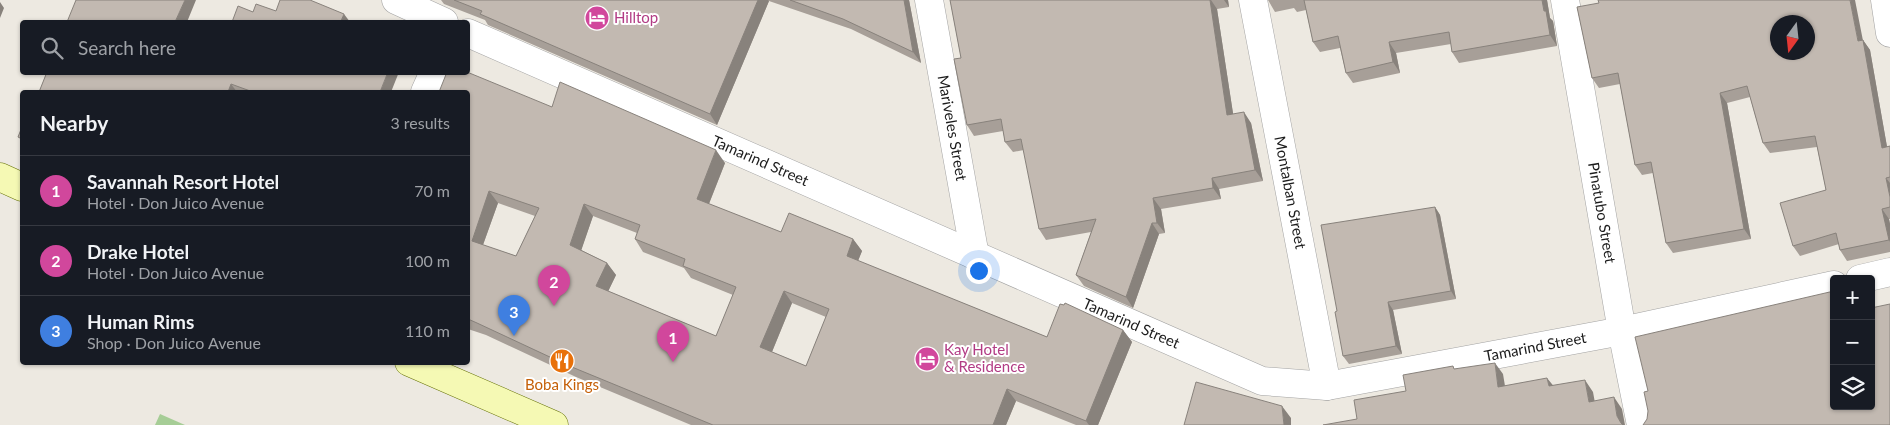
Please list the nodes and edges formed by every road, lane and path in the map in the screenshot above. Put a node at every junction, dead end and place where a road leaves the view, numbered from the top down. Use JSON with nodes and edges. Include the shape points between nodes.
{"nodes":[{"id":1,"x":396,"y":0,"type":"edge"},
{"id":2,"x":929,"y":0,"type":"edge"},
{"id":3,"x":1253,"y":0,"type":"edge"},
{"id":4,"x":1565,"y":0,"type":"edge"},
{"id":5,"x":1885,"y":0,"type":"edge"},
{"id":6,"x":440,"y":20,"type":"edge"},
{"id":7,"x":1890,"y":33,"type":"edge"},
{"id":8,"x":470,"y":34,"type":"edge"},
{"id":9,"x":433,"y":75,"type":"edge"},
{"id":10,"x":426,"y":90,"type":"edge"},
{"id":11,"x":0,"y":177,"type":"edge"},
{"id":12,"x":20,"y":186,"type":"edge"},
{"id":13,"x":975,"y":256,"type":"junction"},
{"id":14,"x":1890,"y":272,"type":"edge"},
{"id":15,"x":1875,"y":276,"type":"edge"},
{"id":16,"x":1830,"y":285,"type":"edge"},
{"id":17,"x":1622,"y":330,"type":"junction"},
{"id":18,"x":417,"y":365,"type":"edge"},
{"id":19,"x":1327,"y":386,"type":"junction"},
{"id":20,"x":554,"y":425,"type":"edge"},
{"id":21,"x":1641,"y":425,"type":"edge"}],
"edges":[{"from":1,"to":6,"type":"street"},
{"from":2,"to":13,"type":"street","name":"Mariveles Street"},
{"from":3,"to":19,"type":"street","name":"Montalban Street"},
{"from":4,"to":17,"type":"street","name":"Pinatubo Street"},
{"from":5,"to":7,"type":"street"},
{"from":8,"to":13,"type":"street","name":"Tamarind Street"},
{"from":9,"to":10,"type":"street"},
{"from":11,"to":12,"type":"main road"},
{"from":13,"to":19,"type":"street","name":"Tamarind Street","via":[[1262,382]]},
{"from":14,"to":15,"type":"street"},
{"from":16,"to":17,"type":"street","name":"Tamarind Street"},
{"from":17,"to":19,"type":"street","name":"Tamarind Street"},
{"from":17,"to":21,"type":"street","name":"Pinatubo Street"},
{"from":18,"to":20,"type":"main road"}]}
